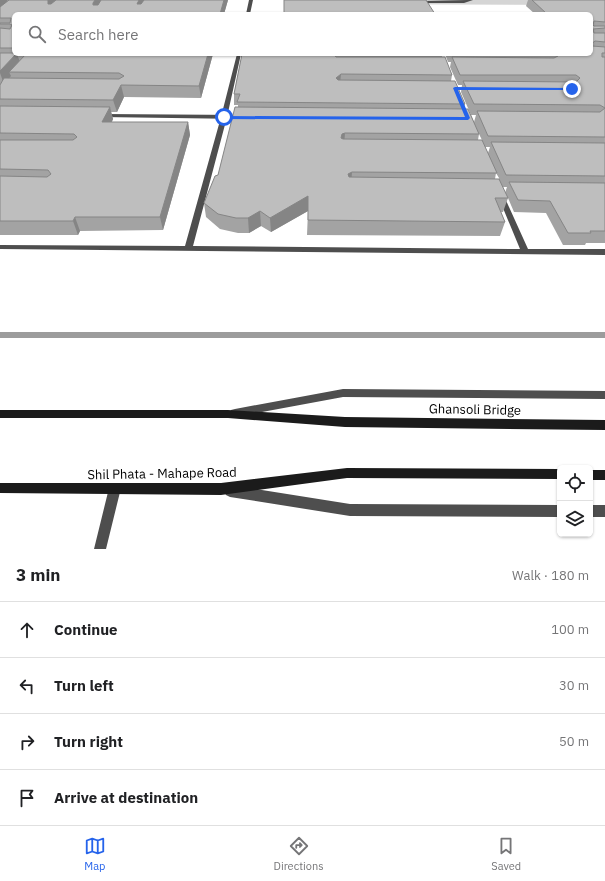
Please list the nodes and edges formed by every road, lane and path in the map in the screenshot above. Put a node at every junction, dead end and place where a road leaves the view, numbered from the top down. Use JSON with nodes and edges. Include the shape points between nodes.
{"nodes":[{"id":1,"x":251,"y":0,"type":"edge"},
{"id":2,"x":471,"y":0,"type":"edge"},
{"id":3,"x":417,"y":1,"type":"edge"},
{"id":4,"x":424,"y":2,"type":"junction"},
{"id":5,"x":248,"y":12,"type":"edge"},
{"id":6,"x":430,"y":12,"type":"edge"},
{"id":7,"x":239,"y":56,"type":"edge"},
{"id":8,"x":96,"y":116,"type":"edge"},
{"id":9,"x":224,"y":117,"type":"junction"},
{"id":10,"x":248,"y":118,"type":"edge"},
{"id":11,"x":506,"y":191,"type":"edge"},
{"id":12,"x":0,"y":246,"type":"edge"},
{"id":13,"x":190,"y":247,"type":"junction"},
{"id":14,"x":525,"y":251,"type":"junction"},
{"id":15,"x":605,"y":252,"type":"edge"},
{"id":16,"x":605,"y":395,"type":"edge"},
{"id":17,"x":0,"y":414,"type":"edge"},
{"id":18,"x":228,"y":414,"type":"junction"},
{"id":19,"x":605,"y":425,"type":"edge"},
{"id":20,"x":557,"y":474,"type":"edge"},
{"id":21,"x":593,"y":475,"type":"edge"},
{"id":22,"x":605,"y":475,"type":"edge"},
{"id":23,"x":0,"y":488,"type":"edge"},
{"id":24,"x":115,"y":488,"type":"junction"},
{"id":25,"x":221,"y":489,"type":"junction"},
{"id":26,"x":557,"y":511,"type":"edge"},
{"id":27,"x":593,"y":511,"type":"edge"},
{"id":28,"x":605,"y":511,"type":"edge"},
{"id":29,"x":100,"y":549,"type":"edge"}],
"edges":[{"from":1,"to":5,"type":"street"},
{"from":2,"to":4,"type":"street"},
{"from":3,"to":4,"type":"street"},
{"from":4,"to":6,"type":"street"},
{"from":7,"to":9,"type":"street"},
{"from":8,"to":9,"type":"street"},
{"from":9,"to":10,"type":"street"},
{"from":9,"to":13,"type":"street"},
{"from":11,"to":14,"type":"street","via":[[499,191]]},
{"from":12,"to":13,"type":"street"},
{"from":13,"to":14,"type":"street"},
{"from":14,"to":15,"type":"street"},
{"from":16,"to":18,"type":"street","via":[[343,393]]},
{"from":17,"to":18,"type":"main road"},
{"from":18,"to":19,"type":"main road","name":"Ghansoli Bridge","via":[[345,422]]},
{"from":20,"to":25,"type":"main road","name":"Shil Phata - Mahape Road","via":[[347,473]]},
{"from":21,"to":22,"type":"main road"},
{"from":23,"to":24,"type":"main road","name":"Shil Phata - Mahape Road"},
{"from":24,"to":25,"type":"main road","name":"Shil Phata - Mahape Road"},
{"from":24,"to":29,"type":"street"},
{"from":25,"to":26,"type":"street","via":[[350,510]]},
{"from":27,"to":28,"type":"street"}]}
